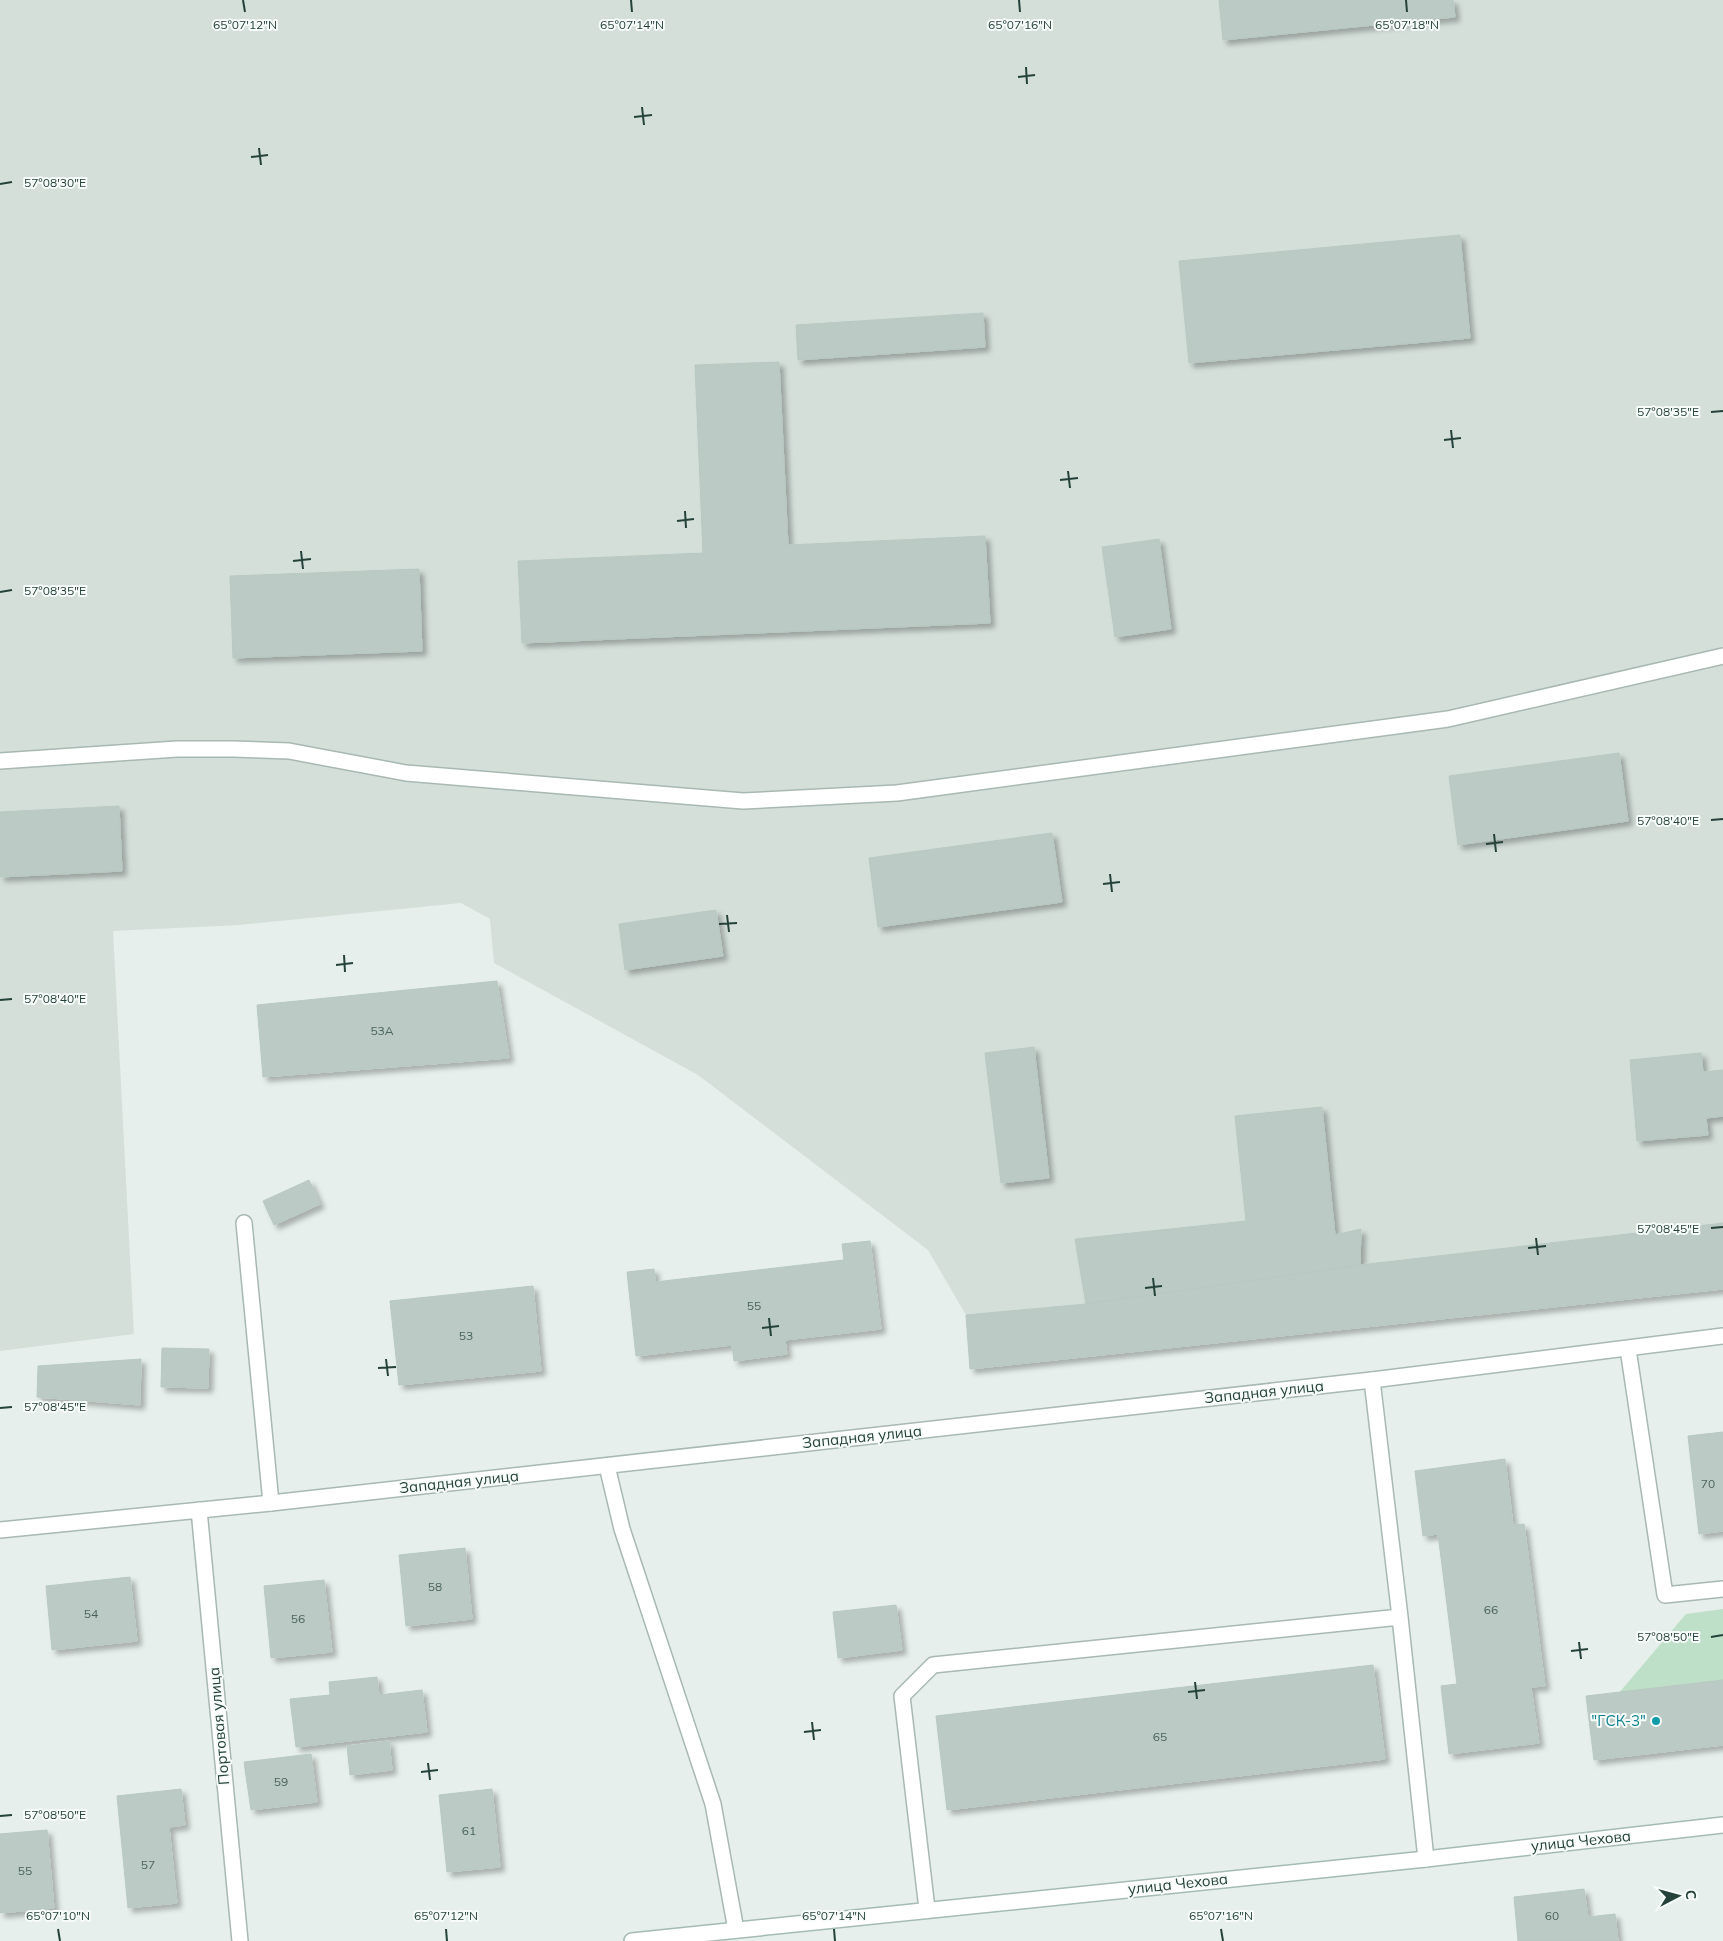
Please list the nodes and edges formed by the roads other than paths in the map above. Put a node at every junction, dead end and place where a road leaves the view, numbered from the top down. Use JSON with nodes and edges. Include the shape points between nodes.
{"nodes":[{"id":1,"x":1723,"y":656,"type":"edge"},
{"id":2,"x":0,"y":761,"type":"edge"},
{"id":3,"x":244,"y":1223,"type":"dead end"},
{"id":4,"x":1723,"y":1336,"type":"edge"},
{"id":5,"x":1628,"y":1349,"type":"junction"},
{"id":6,"x":1372,"y":1380,"type":"junction"},
{"id":7,"x":607,"y":1466,"type":"junction"},
{"id":8,"x":271,"y":1503,"type":"junction"},
{"id":9,"x":199,"y":1510,"type":"junction"},
{"id":10,"x":0,"y":1530,"type":"edge"},
{"id":11,"x":1723,"y":1589,"type":"edge"},
{"id":12,"x":1400,"y":1617,"type":"junction"},
{"id":13,"x":1723,"y":1825,"type":"edge"},
{"id":14,"x":1426,"y":1859,"type":"junction"},
{"id":15,"x":927,"y":1909,"type":"junction"},
{"id":16,"x":736,"y":1930,"type":"junction"},
{"id":17,"x":240,"y":1941,"type":"edge"},
{"id":18,"x":632,"y":1941,"type":"edge"}],
"edges":[{"from":1,"to":2,"type":"street","via":[[1448,719],[897,793],[743,801],[406,774],[289,751],[233,749],[177,749]]},
{"from":3,"to":8,"type":"street"},
{"from":4,"to":5,"type":"street","name":"Западная улица"},
{"from":5,"to":6,"type":"street","name":"Западная улица"},
{"from":5,"to":11,"type":"street","via":[[1665,1594]]},
{"from":6,"to":7,"type":"street","name":"Западная улица"},
{"from":6,"to":12,"type":"street"},
{"from":7,"to":8,"type":"street","name":"Западная улица"},
{"from":7,"to":16,"type":"street","via":[[622,1529],[713,1804]]},
{"from":8,"to":9,"type":"street","name":"Западная улица"},
{"from":9,"to":10,"type":"street","name":"Западная улица"},
{"from":9,"to":17,"type":"street","name":"Портовая улица"},
{"from":12,"to":14,"type":"street"},
{"from":12,"to":15,"type":"street","via":[[933,1665],[902,1696]]},
{"from":13,"to":14,"type":"street","name":"улица Чехова"},
{"from":14,"to":15,"type":"street","name":"улица Чехова"},
{"from":15,"to":16,"type":"street","name":"улица Чехова"},
{"from":16,"to":18,"type":"street","name":"улица Чехова"}]}
